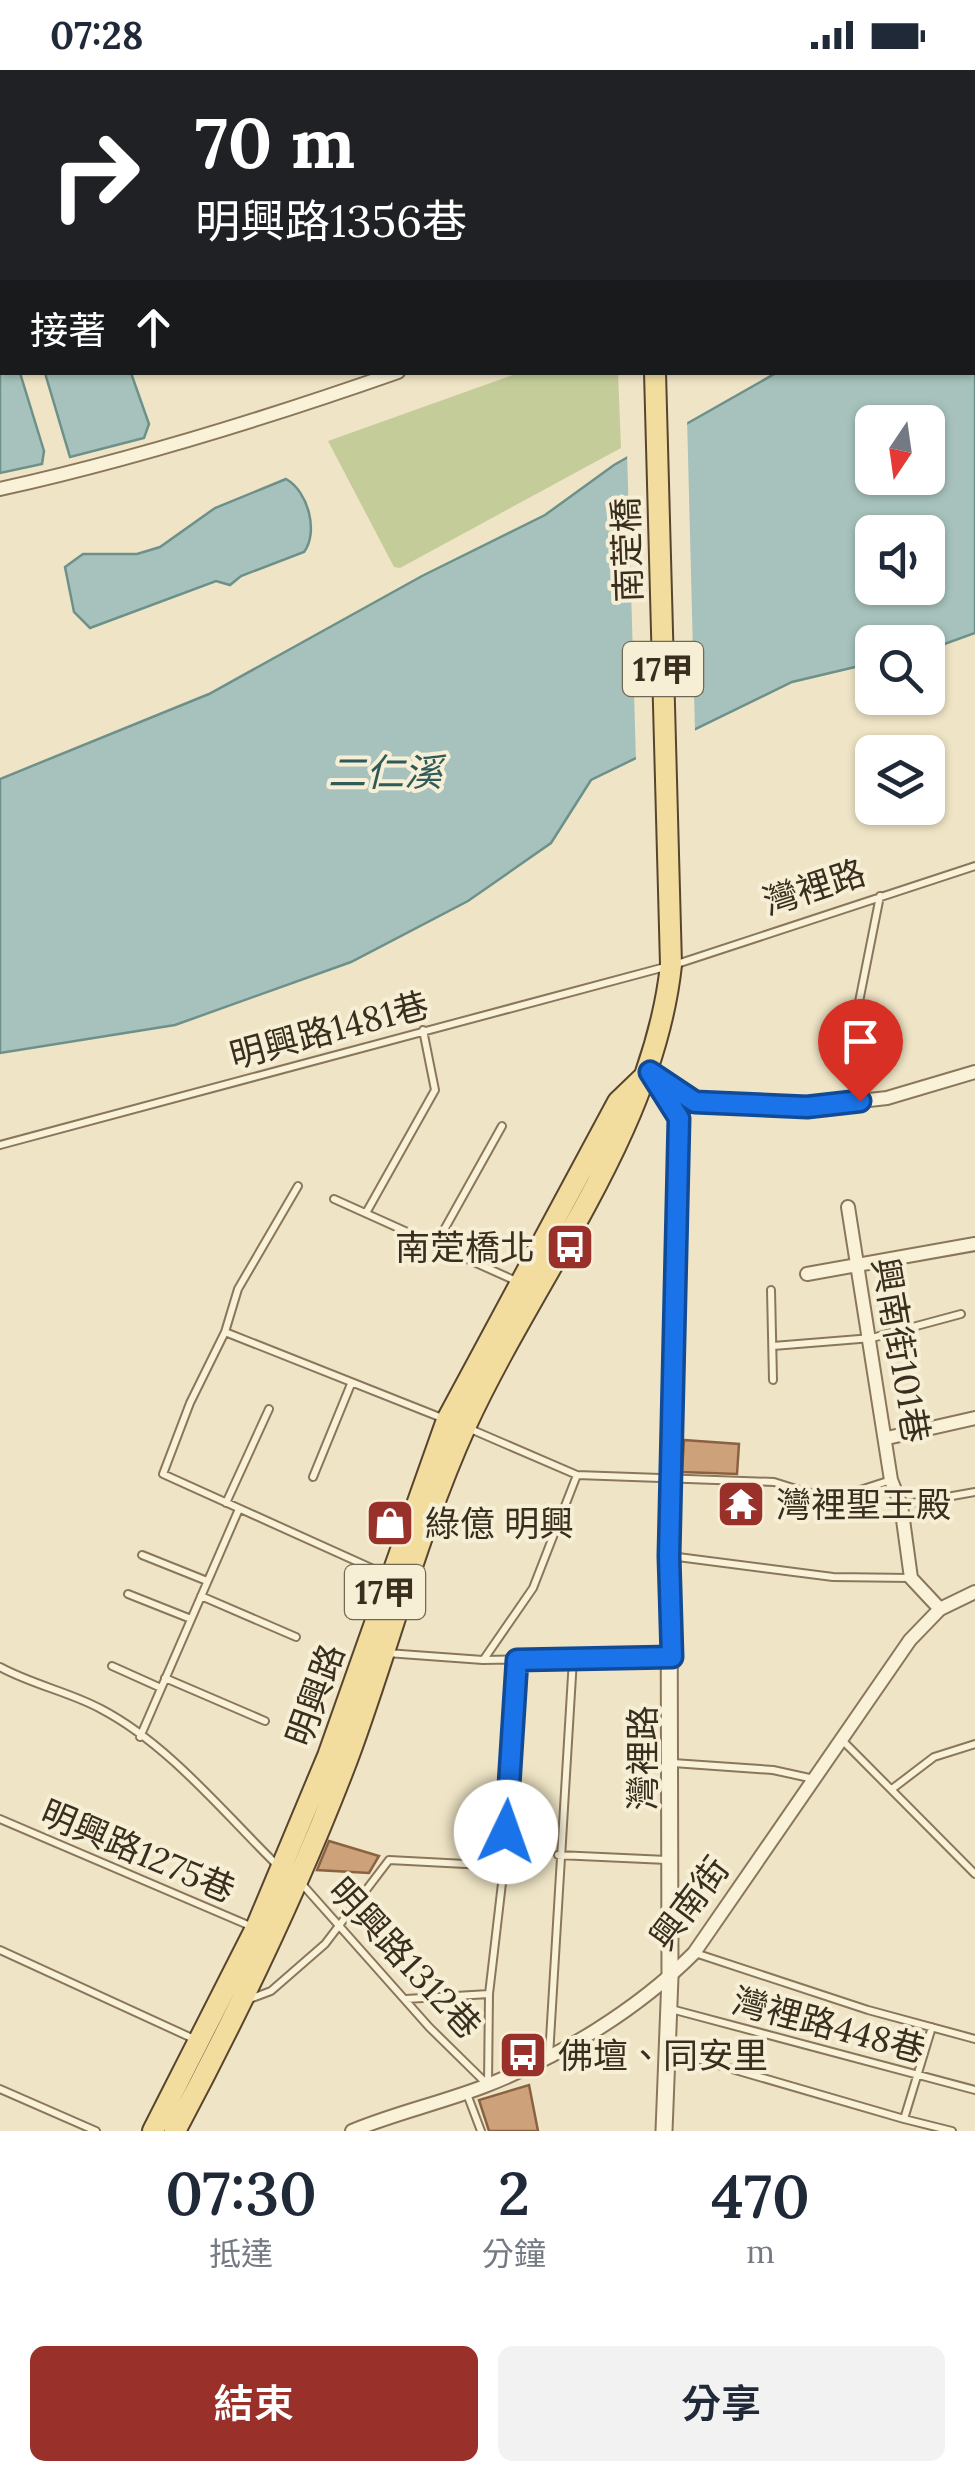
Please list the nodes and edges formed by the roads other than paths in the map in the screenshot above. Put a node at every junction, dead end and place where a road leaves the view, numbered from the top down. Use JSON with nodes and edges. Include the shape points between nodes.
{"nodes":[{"id":1,"x":390,"y":375,"type":"edge"},
{"id":2,"x":654,"y":375,"type":"edge"},
{"id":3,"x":0,"y":489,"type":"edge"},
{"id":4,"x":975,"y":866,"type":"edge"},
{"id":5,"x":880,"y":896,"type":"junction"},
{"id":6,"x":672,"y":966,"type":"junction"},
{"id":7,"x":854,"y":1022,"type":"dead end"},
{"id":8,"x":423,"y":1030,"type":"junction"},
{"id":9,"x":650,"y":1072,"type":"junction"},
{"id":10,"x":975,"y":1072,"type":"edge"},
{"id":11,"x":502,"y":1126,"type":"dead end"},
{"id":12,"x":0,"y":1145,"type":"edge"},
{"id":13,"x":298,"y":1186,"type":"dead end"},
{"id":14,"x":334,"y":1199,"type":"dead end"},
{"id":15,"x":848,"y":1207,"type":"dead end"},
{"id":16,"x":366,"y":1214,"type":"junction"},
{"id":17,"x":975,"y":1244,"type":"edge"},
{"id":18,"x":436,"y":1246,"type":"junction"},
{"id":19,"x":855,"y":1268,"type":"junction"},
{"id":20,"x":806,"y":1274,"type":"dead end"},
{"id":21,"x":518,"y":1281,"type":"junction"},
{"id":22,"x":771,"y":1290,"type":"dead end"},
{"id":23,"x":960,"y":1314,"type":"dead end"},
{"id":24,"x":225,"y":1332,"type":"junction"},
{"id":25,"x":872,"y":1338,"type":"junction"},
{"id":26,"x":772,"y":1346,"type":"junction"},
{"id":27,"x":773,"y":1380,"type":"dead end"},
{"id":28,"x":351,"y":1384,"type":"junction"},
{"id":29,"x":269,"y":1409,"type":"dead end"},
{"id":30,"x":975,"y":1418,"type":"edge"},
{"id":31,"x":456,"y":1423,"type":"junction"},
{"id":32,"x":887,"y":1438,"type":"junction"},
{"id":33,"x":577,"y":1475,"type":"junction"},
{"id":34,"x":313,"y":1477,"type":"dead end"},
{"id":35,"x":671,"y":1478,"type":"junction"},
{"id":36,"x":891,"y":1480,"type":"junction"},
{"id":37,"x":975,"y":1492,"type":"edge"},
{"id":38,"x":226,"y":1503,"type":"junction"},
{"id":39,"x":901,"y":1505,"type":"junction"},
{"id":40,"x":239,"y":1509,"type":"junction"},
{"id":41,"x":142,"y":1556,"type":"dead end"},
{"id":42,"x":669,"y":1556,"type":"junction"},
{"id":43,"x":390,"y":1576,"type":"junction"},
{"id":44,"x":911,"y":1578,"type":"junction"},
{"id":45,"x":207,"y":1581,"type":"junction"},
{"id":46,"x":975,"y":1592,"type":"edge"},
{"id":47,"x":128,"y":1594,"type":"dead end"},
{"id":48,"x":201,"y":1596,"type":"junction"},
{"id":49,"x":940,"y":1608,"type":"junction"},
{"id":50,"x":191,"y":1619,"type":"junction"},
{"id":51,"x":296,"y":1638,"type":"dead end"},
{"id":52,"x":386,"y":1652,"type":"junction"},
{"id":53,"x":672,"y":1657,"type":"junction"},
{"id":54,"x":573,"y":1659,"type":"junction"},
{"id":55,"x":483,"y":1660,"type":"junction"},
{"id":56,"x":517,"y":1660,"type":"junction"},
{"id":57,"x":112,"y":1666,"type":"dead end"},
{"id":58,"x":0,"y":1668,"type":"edge"},
{"id":59,"x":165,"y":1678,"type":"junction"},
{"id":60,"x":161,"y":1688,"type":"junction"},
{"id":61,"x":265,"y":1721,"type":"dead end"},
{"id":62,"x":140,"y":1737,"type":"junction"},
{"id":63,"x":843,"y":1741,"type":"junction"},
{"id":64,"x":975,"y":1744,"type":"edge"},
{"id":65,"x":672,"y":1763,"type":"junction"},
{"id":66,"x":816,"y":1780,"type":"junction"},
{"id":67,"x":892,"y":1788,"type":"junction"},
{"id":68,"x":0,"y":1819,"type":"edge"},
{"id":69,"x":558,"y":1855,"type":"junction"},
{"id":70,"x":672,"y":1860,"type":"junction"},
{"id":71,"x":504,"y":1866,"type":"junction"},
{"id":72,"x":289,"y":1874,"type":"junction"},
{"id":73,"x":975,"y":1874,"type":"edge"},
{"id":74,"x":342,"y":1927,"type":"junction"},
{"id":75,"x":256,"y":1928,"type":"junction"},
{"id":76,"x":0,"y":1950,"type":"edge"},
{"id":77,"x":694,"y":1953,"type":"junction"},
{"id":78,"x":670,"y":1976,"type":"junction"},
{"id":79,"x":489,"y":1994,"type":"junction"},
{"id":80,"x":404,"y":1999,"type":"junction"},
{"id":81,"x":242,"y":2002,"type":"junction"},
{"id":82,"x":670,"y":2009,"type":"junction"},
{"id":83,"x":932,"y":2027,"type":"junction"},
{"id":84,"x":975,"y":2039,"type":"edge"},
{"id":85,"x":200,"y":2042,"type":"junction"},
{"id":86,"x":668,"y":2051,"type":"junction"},
{"id":87,"x":549,"y":2056,"type":"junction"},
{"id":88,"x":915,"y":2075,"type":"junction"},
{"id":89,"x":488,"y":2085,"type":"junction"},
{"id":90,"x":0,"y":2089,"type":"edge"},
{"id":91,"x":975,"y":2090,"type":"edge"},
{"id":92,"x":466,"y":2093,"type":"junction"},
{"id":93,"x":904,"y":2119,"type":"junction"},
{"id":94,"x":96,"y":2131,"type":"edge"},
{"id":95,"x":153,"y":2131,"type":"edge"},
{"id":96,"x":175,"y":2131,"type":"edge"},
{"id":97,"x":352,"y":2131,"type":"edge"},
{"id":98,"x":481,"y":2131,"type":"edge"},
{"id":99,"x":664,"y":2131,"type":"edge"},
{"id":100,"x":952,"y":2131,"type":"edge"}],
"edges":[{"from":1,"to":3,"type":"street","via":[[83,471]]},
{"from":2,"to":6,"type":"main road","name":"南萣橋","number":"17甲"},
{"from":4,"to":5,"type":"lane","name":"灣裡路"},
{"from":5,"to":6,"type":"lane","name":"灣裡路"},
{"from":5,"to":7,"type":"lane"},
{"from":6,"to":8,"type":"lane","name":"明興路1481巷"},
{"from":6,"to":9,"type":"main road","name":"明興路","number":"17甲"},
{"from":8,"to":12,"type":"lane","name":"明興路1481巷"},
{"from":8,"to":16,"type":"lane","via":[[435,1090]]},
{"from":9,"to":10,"type":"street","via":[[695,1102],[807,1107],[887,1098]]},
{"from":9,"to":21,"type":"main road","name":"明興路","number":"17甲","via":[[618,1102]]},
{"from":9,"to":31,"type":"main road","name":"明興路","number":"17甲"},
{"from":9,"to":35,"type":"street","name":"灣裡路","via":[[679,1118]]},
{"from":11,"to":18,"type":"lane"},
{"from":13,"to":24,"type":"lane","via":[[238,1289]]},
{"from":14,"to":16,"type":"lane"},
{"from":15,"to":19,"type":"street","name":"興南街101巷"},
{"from":16,"to":18,"type":"lane"},
{"from":17,"to":19,"type":"street"},
{"from":18,"to":21,"type":"lane"},
{"from":19,"to":20,"type":"street"},
{"from":19,"to":25,"type":"street","name":"興南街101巷"},
{"from":21,"to":31,"type":"main road","name":"明興路","number":"17甲"},
{"from":22,"to":26,"type":"lane"},
{"from":23,"to":25,"type":"lane"},
{"from":24,"to":28,"type":"lane"},
{"from":24,"to":38,"type":"lane","via":[[163,1474]]},
{"from":25,"to":26,"type":"lane"},
{"from":25,"to":32,"type":"street","name":"興南街101巷"},
{"from":26,"to":27,"type":"lane"},
{"from":28,"to":31,"type":"lane"},
{"from":28,"to":34,"type":"lane"},
{"from":29,"to":38,"type":"lane"},
{"from":30,"to":32,"type":"street"},
{"from":31,"to":33,"type":"lane"},
{"from":31,"to":43,"type":"main road","name":"明興路","number":"17甲"},
{"from":31,"to":52,"type":"main road","name":"明興路","number":"17甲"},
{"from":32,"to":36,"type":"street","name":"興南街101巷"},
{"from":33,"to":35,"type":"lane"},
{"from":33,"to":55,"type":"lane","via":[[534,1588]]},
{"from":35,"to":36,"type":"lane","via":[[774,1482],[809,1493],[857,1491]]},
{"from":35,"to":42,"type":"street","name":"灣裡路"},
{"from":36,"to":39,"type":"street","name":"興南街101巷"},
{"from":37,"to":39,"type":"lane"},
{"from":38,"to":40,"type":"lane"},
{"from":39,"to":44,"type":"street","name":"興南街101巷"},
{"from":40,"to":43,"type":"lane"},
{"from":40,"to":45,"type":"lane"},
{"from":41,"to":45,"type":"lane"},
{"from":42,"to":44,"type":"lane","via":[[832,1577]]},
{"from":42,"to":53,"type":"street","name":"灣裡路"},
{"from":43,"to":72,"type":"main road","name":"明興路","number":"17甲"},
{"from":44,"to":49,"type":"street"},
{"from":45,"to":48,"type":"lane"},
{"from":46,"to":49,"type":"street","name":"興南街"},
{"from":47,"to":50,"type":"lane"},
{"from":48,"to":50,"type":"lane"},
{"from":48,"to":51,"type":"lane"},
{"from":49,"to":63,"type":"street","name":"興南街","via":[[910,1640]]},
{"from":50,"to":59,"type":"lane"},
{"from":52,"to":55,"type":"lane"},
{"from":52,"to":72,"type":"main road","name":"明興路","number":"17甲"},
{"from":53,"to":54,"type":"lane"},
{"from":53,"to":65,"type":"street","name":"灣裡路"},
{"from":54,"to":56,"type":"lane"},
{"from":54,"to":69,"type":"lane"},
{"from":55,"to":56,"type":"lane"},
{"from":56,"to":71,"type":"lane"},
{"from":57,"to":60,"type":"lane"},
{"from":58,"to":62,"type":"lane","name":"明興路1312巷","via":[[101,1708]]},
{"from":59,"to":60,"type":"lane"},
{"from":59,"to":61,"type":"lane"},
{"from":60,"to":62,"type":"lane"},
{"from":62,"to":72,"type":"lane","name":"明興路1312巷"},
{"from":63,"to":66,"type":"street","name":"興南街"},
{"from":63,"to":67,"type":"lane"},
{"from":64,"to":67,"type":"lane","via":[[934,1757]]},
{"from":65,"to":66,"type":"lane"},
{"from":65,"to":70,"type":"street","name":"灣裡路"},
{"from":66,"to":77,"type":"street","name":"興南街"},
{"from":67,"to":73,"type":"lane"},
{"from":68,"to":75,"type":"lane","name":"明興路1275巷"},
{"from":69,"to":70,"type":"lane"},
{"from":69,"to":87,"type":"lane"},
{"from":70,"to":78,"type":"street","name":"灣裡路"},
{"from":71,"to":74,"type":"lane","via":[[388,1860]]},
{"from":71,"to":79,"type":"lane"},
{"from":72,"to":74,"type":"lane","name":"明興路1312巷"},
{"from":72,"to":75,"type":"main road","name":"明興路","number":"17甲"},
{"from":72,"to":81,"type":"main road","name":"明興路","number":"17甲"},
{"from":74,"to":80,"type":"lane","name":"明興路1312巷"},
{"from":74,"to":81,"type":"lane","via":[[270,1991]]},
{"from":75,"to":85,"type":"main road","name":"明興路","number":"17甲"},
{"from":76,"to":85,"type":"lane"},
{"from":77,"to":78,"type":"street","name":"興南街"},
{"from":77,"to":83,"type":"lane"},
{"from":78,"to":82,"type":"street","name":"灣裡路"},
{"from":78,"to":87,"type":"street","name":"興南街"},
{"from":79,"to":80,"type":"lane"},
{"from":79,"to":89,"type":"lane"},
{"from":80,"to":89,"type":"lane","name":"明興路1312巷"},
{"from":81,"to":96,"type":"main road","name":"明興路","number":"17甲"},
{"from":82,"to":86,"type":"street","name":"灣裡路"},
{"from":82,"to":88,"type":"lane","name":"灣裡路448巷"},
{"from":83,"to":84,"type":"lane"},
{"from":83,"to":88,"type":"lane"},
{"from":85,"to":95,"type":"main road","name":"明興路","number":"17甲"},
{"from":86,"to":93,"type":"lane"},
{"from":86,"to":99,"type":"street","name":"灣裡路"},
{"from":87,"to":89,"type":"street","name":"興南街"},
{"from":88,"to":91,"type":"lane","name":"灣裡路448巷"},
{"from":88,"to":93,"type":"lane"},
{"from":89,"to":92,"type":"street","name":"興南街"},
{"from":90,"to":94,"type":"lane"},
{"from":92,"to":97,"type":"street","name":"興南街"},
{"from":92,"to":98,"type":"lane"},
{"from":93,"to":100,"type":"lane"}]}
